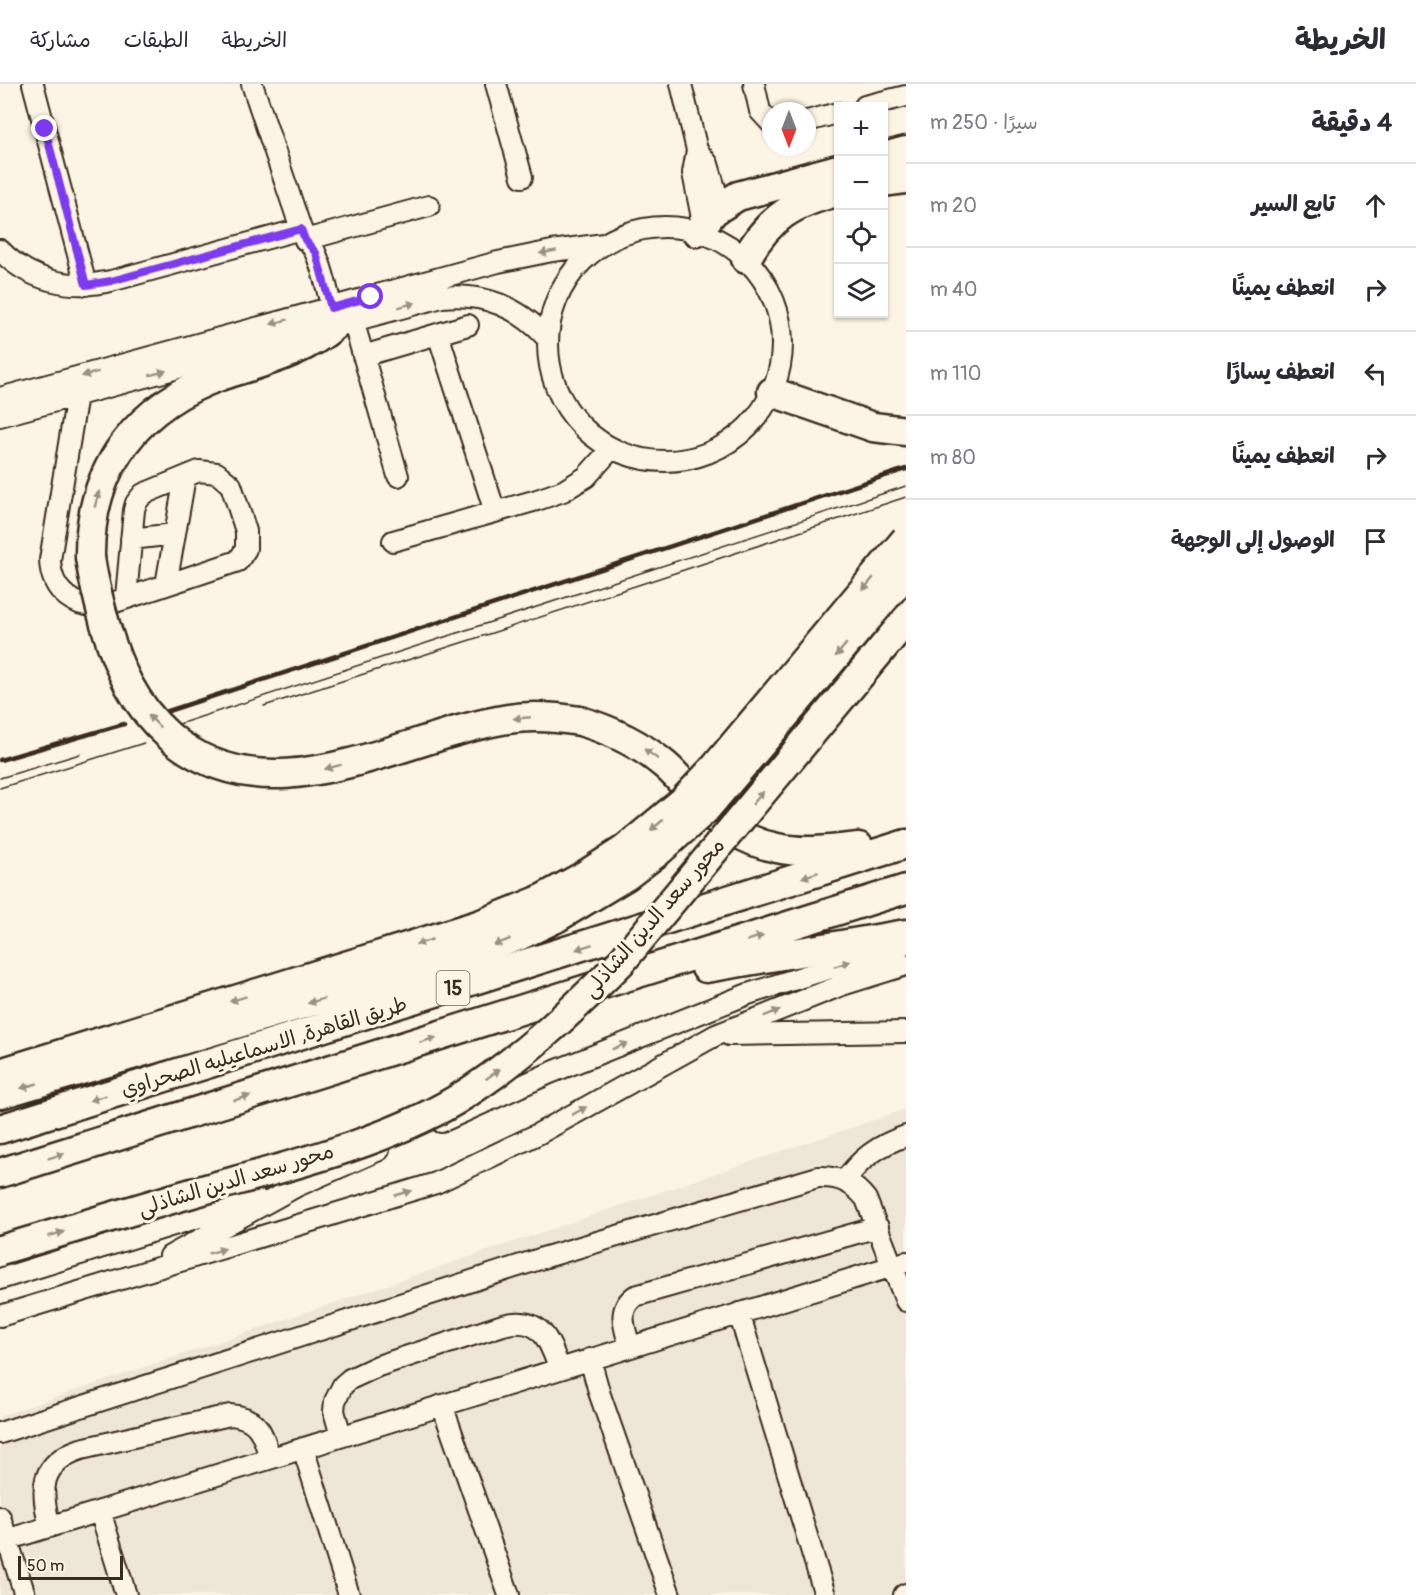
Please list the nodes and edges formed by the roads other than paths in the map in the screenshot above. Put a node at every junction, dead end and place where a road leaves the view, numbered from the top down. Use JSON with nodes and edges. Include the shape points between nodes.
{"nodes":[{"id":1,"x":33,"y":84,"type":"edge"},
{"id":2,"x":252,"y":84,"type":"edge"},
{"id":3,"x":496,"y":84,"type":"edge"},
{"id":4,"x":681,"y":84,"type":"edge"},
{"id":5,"x":754,"y":84,"type":"edge"},
{"id":6,"x":906,"y":96,"type":"edge"},
{"id":7,"x":881,"y":102,"type":"edge"},
{"id":8,"x":762,"y":113,"type":"edge"},
{"id":9,"x":834,"y":114,"type":"edge"},
{"id":10,"x":816,"y":119,"type":"edge"},
{"id":11,"x":906,"y":151,"type":"edge"},
{"id":12,"x":888,"y":156,"type":"edge"},
{"id":13,"x":834,"y":170,"type":"edge"},
{"id":14,"x":522,"y":177,"type":"dead end"},
{"id":15,"x":906,"y":179,"type":"edge"},
{"id":16,"x":888,"y":181,"type":"edge"},
{"id":17,"x":826,"y":195,"type":"edge"},
{"id":18,"x":429,"y":206,"type":"dead end"},
{"id":19,"x":707,"y":220,"type":"junction"},
{"id":20,"x":303,"y":234,"type":"junction"},
{"id":21,"x":606,"y":243,"type":"junction"},
{"id":22,"x":0,"y":250,"type":"edge"},
{"id":23,"x":746,"y":259,"type":"junction"},
{"id":24,"x":86,"y":285,"type":"junction"},
{"id":25,"x":335,"y":316,"type":"junction"},
{"id":26,"x":468,"y":325,"type":"dead end"},
{"id":27,"x":438,"y":334,"type":"junction"},
{"id":28,"x":548,"y":339,"type":"junction"},
{"id":29,"x":363,"y":356,"type":"junction"},
{"id":30,"x":772,"y":392,"type":"junction"},
{"id":31,"x":77,"y":395,"type":"junction"},
{"id":32,"x":38,"y":397,"type":"junction"},
{"id":33,"x":0,"y":398,"type":"edge"},
{"id":34,"x":0,"y":416,"type":"edge"},
{"id":35,"x":906,"y":431,"type":"edge"},
{"id":36,"x":612,"y":448,"type":"junction"},
{"id":37,"x":398,"y":476,"type":"dead end"},
{"id":38,"x":185,"y":477,"type":"junction"},
{"id":39,"x":495,"y":512,"type":"junction"},
{"id":40,"x":175,"y":534,"type":"junction"},
{"id":41,"x":131,"y":539,"type":"junction"},
{"id":42,"x":906,"y":539,"type":"edge"},
{"id":43,"x":393,"y":541,"type":"dead end"},
{"id":44,"x":906,"y":573,"type":"edge"},
{"id":45,"x":166,"y":585,"type":"junction"},
{"id":46,"x":126,"y":597,"type":"junction"},
{"id":47,"x":906,"y":620,"type":"edge"},
{"id":48,"x":906,"y":844,"type":"edge"},
{"id":49,"x":906,"y":889,"type":"edge"},
{"id":50,"x":547,"y":909,"type":"junction"},
{"id":51,"x":906,"y":934,"type":"edge"},
{"id":52,"x":906,"y":944,"type":"edge"},
{"id":53,"x":906,"y":965,"type":"edge"},
{"id":54,"x":617,"y":981,"type":"junction"},
{"id":55,"x":906,"y":1032,"type":"edge"},
{"id":56,"x":716,"y":1035,"type":"junction"},
{"id":57,"x":0,"y":1074,"type":"edge"},
{"id":58,"x":0,"y":1094,"type":"edge"},
{"id":59,"x":0,"y":1129,"type":"edge"},
{"id":60,"x":906,"y":1136,"type":"edge"},
{"id":61,"x":0,"y":1173,"type":"edge"},
{"id":62,"x":845,"y":1181,"type":"junction"},
{"id":63,"x":297,"y":1186,"type":"junction"},
{"id":64,"x":878,"y":1227,"type":"junction"},
{"id":65,"x":0,"y":1250,"type":"edge"},
{"id":66,"x":900,"y":1264,"type":"edge"},
{"id":67,"x":134,"y":1276,"type":"junction"},
{"id":68,"x":0,"y":1279,"type":"edge"},
{"id":69,"x":906,"y":1300,"type":"edge"},
{"id":70,"x":738,"y":1313,"type":"junction"},
{"id":71,"x":0,"y":1316,"type":"edge"},
{"id":72,"x":630,"y":1347,"type":"junction"},
{"id":73,"x":590,"y":1359,"type":"junction"},
{"id":74,"x":559,"y":1368,"type":"junction"},
{"id":75,"x":442,"y":1405,"type":"junction"},
{"id":76,"x":0,"y":1432,"type":"edge"},
{"id":77,"x":341,"y":1436,"type":"junction"},
{"id":78,"x":303,"y":1448,"type":"junction"},
{"id":79,"x":270,"y":1458,"type":"junction"},
{"id":80,"x":100,"y":1511,"type":"junction"},
{"id":81,"x":0,"y":1517,"type":"edge"},
{"id":82,"x":50,"y":1527,"type":"junction"},
{"id":83,"x":3,"y":1541,"type":"edge"},
{"id":84,"x":25,"y":1595,"type":"edge"},
{"id":85,"x":126,"y":1595,"type":"edge"},
{"id":86,"x":349,"y":1595,"type":"edge"},
{"id":87,"x":509,"y":1595,"type":"edge"},
{"id":88,"x":670,"y":1595,"type":"edge"},
{"id":89,"x":825,"y":1595,"type":"edge"}],
"edges":[{"from":1,"to":24,"type":"street"},
{"from":2,"to":20,"type":"street"},
{"from":3,"to":14,"type":"street"},
{"from":4,"to":19,"type":"street","via":[[697,150],[708,164]]},
{"from":5,"to":8,"type":"street"},
{"from":6,"to":7,"type":"street"},
{"from":9,"to":10,"type":"street"},
{"from":11,"to":12,"type":"highway"},
{"from":13,"to":19,"type":"highway","via":[[738,196]]},
{"from":15,"to":16,"type":"highway"},
{"from":17,"to":23,"type":"highway","via":[[778,217]]},
{"from":18,"to":20,"type":"street"},
{"from":19,"to":21,"type":"street","via":[[629,233]]},
{"from":19,"to":23,"type":"street","via":[[719,240]]},
{"from":20,"to":24,"type":"street"},
{"from":20,"to":25,"type":"street","via":[[316,253]]},
{"from":21,"to":25,"type":"street","one_way":true,"via":[[525,256]]},
{"from":21,"to":28,"type":"street","via":[[580,264],[561,291]]},
{"from":22,"to":24,"type":"street","via":[[34,275]]},
{"from":23,"to":30,"type":"street","via":[[767,285],[779,316],[783,349]]},
{"from":25,"to":28,"type":"street","one_way":true,"via":[[442,297],[472,296],[514,310]]},
{"from":25,"to":29,"type":"street"},
{"from":31,"to":25,"type":"street","one_way":true},
{"from":25,"to":32,"type":"street","one_way":true},
{"from":48,"to":25,"type":"highway","one_way":true,"bridge":true,"via":[[807,851],[762,844],[722,823],[650,753],[616,734],[580,721],[508,719],[310,772],[284,775],[221,765],[173,739],[136,699],[112,650],[90,557],[92,521],[101,486],[117,453],[140,425],[168,402],[221,376],[314,341]]},
{"from":26,"to":27,"type":"street"},
{"from":27,"to":29,"type":"street"},
{"from":27,"to":39,"type":"street"},
{"from":28,"to":36,"type":"street","via":[[551,372],[564,403],[585,429]]},
{"from":29,"to":37,"type":"street"},
{"from":30,"to":35,"type":"highway","via":[[873,428]]},
{"from":30,"to":36,"type":"street","via":[[750,424],[724,445],[693,458],[660,461]]},
{"from":31,"to":32,"type":"street"},
{"from":31,"to":46,"type":"street","via":[[51,570],[57,587],[78,604],[96,606]]},
{"from":32,"to":33,"type":"street"},
{"from":32,"to":34,"type":"street"},
{"from":36,"to":39,"type":"street","via":[[596,468],[575,484]]},
{"from":38,"to":40,"type":"street"},
{"from":38,"to":41,"type":"street","via":[[139,498]]},
{"from":38,"to":45,"type":"street","via":[[205,471],[227,480],[248,543],[238,561]]},
{"from":39,"to":43,"type":"street"},
{"from":40,"to":41,"type":"street"},
{"from":40,"to":45,"type":"street"},
{"from":41,"to":46,"type":"street"},
{"from":42,"to":50,"type":"highway","one_way":true,"bridge":true,"via":[[682,802],[624,850],[582,877]]},
{"from":44,"to":50,"type":"highway","name":"محور سعد الدين الشاذلى","one_way":true,"bridge":true,"via":[[705,810],[626,876]]},
{"from":45,"to":46,"type":"street"},
{"from":65,"to":47,"type":"highway","name":"محور سعد الدين الشاذلى","one_way":true,"bridge":true,"via":[[367,1140],[454,1101],[505,1066],[559,1022],[622,961]]},
{"from":48,"to":59,"type":"highway","name":"طريق القاهرة, الاسماعيليه الصحراوي","number":"15","one_way":true},
{"from":54,"to":49,"type":"highway","name":"طريق القاهرة, الاسماعيليه الصحراوي","number":"15","one_way":true},
{"from":50,"to":57,"type":"highway","one_way":true,"via":[[471,927]]},
{"from":50,"to":58,"type":"highway","name":"محور سعد الدين الشاذلى","one_way":true,"via":[[518,936],[448,961]]},
{"from":51,"to":54,"type":"highway"},
{"from":63,"to":52,"type":"street","one_way":true,"via":[[572,1064],[748,994]]},
{"from":56,"to":53,"type":"street","one_way":true,"via":[[842,985]]},
{"from":61,"to":54,"type":"highway","name":"طريق القاهرة, الاسماعيليه الصحراوي","number":"15","one_way":true},
{"from":55,"to":56,"type":"street"},
{"from":67,"to":56,"type":"street","one_way":true,"via":[[436,1183],[538,1134]]},
{"from":60,"to":62,"type":"street","via":[[868,1154]]},
{"from":62,"to":64,"type":"street","via":[[866,1199]]},
{"from":62,"to":76,"type":"street","via":[[818,1177],[546,1257]]},
{"from":63,"to":67,"type":"street"},
{"from":63,"to":68,"type":"street"},
{"from":64,"to":66,"type":"street"},
{"from":64,"to":72,"type":"street","via":[[635,1296],[625,1305],[622,1318]]},
{"from":66,"to":69,"type":"street"},
{"from":66,"to":70,"type":"street"},
{"from":67,"to":71,"type":"street"},
{"from":70,"to":72,"type":"street"},
{"from":70,"to":89,"type":"street"},
{"from":72,"to":73,"type":"street"},
{"from":73,"to":74,"type":"street"},
{"from":73,"to":88,"type":"street"},
{"from":74,"to":75,"type":"street"},
{"from":74,"to":77,"type":"street","via":[[540,1330],[522,1322],[503,1326],[378,1366],[350,1379],[335,1401]]},
{"from":75,"to":77,"type":"street"},
{"from":75,"to":87,"type":"street"},
{"from":77,"to":78,"type":"street"},
{"from":78,"to":79,"type":"street"},
{"from":78,"to":86,"type":"street"},
{"from":79,"to":80,"type":"street"},
{"from":79,"to":82,"type":"street","via":[[264,1437],[254,1423],[230,1415],[81,1449],[60,1458],[47,1475],[43,1496]]},
{"from":80,"to":82,"type":"street"},
{"from":80,"to":85,"type":"street"},
{"from":81,"to":83,"type":"street"},
{"from":82,"to":83,"type":"street"},
{"from":83,"to":84,"type":"street"}]}
